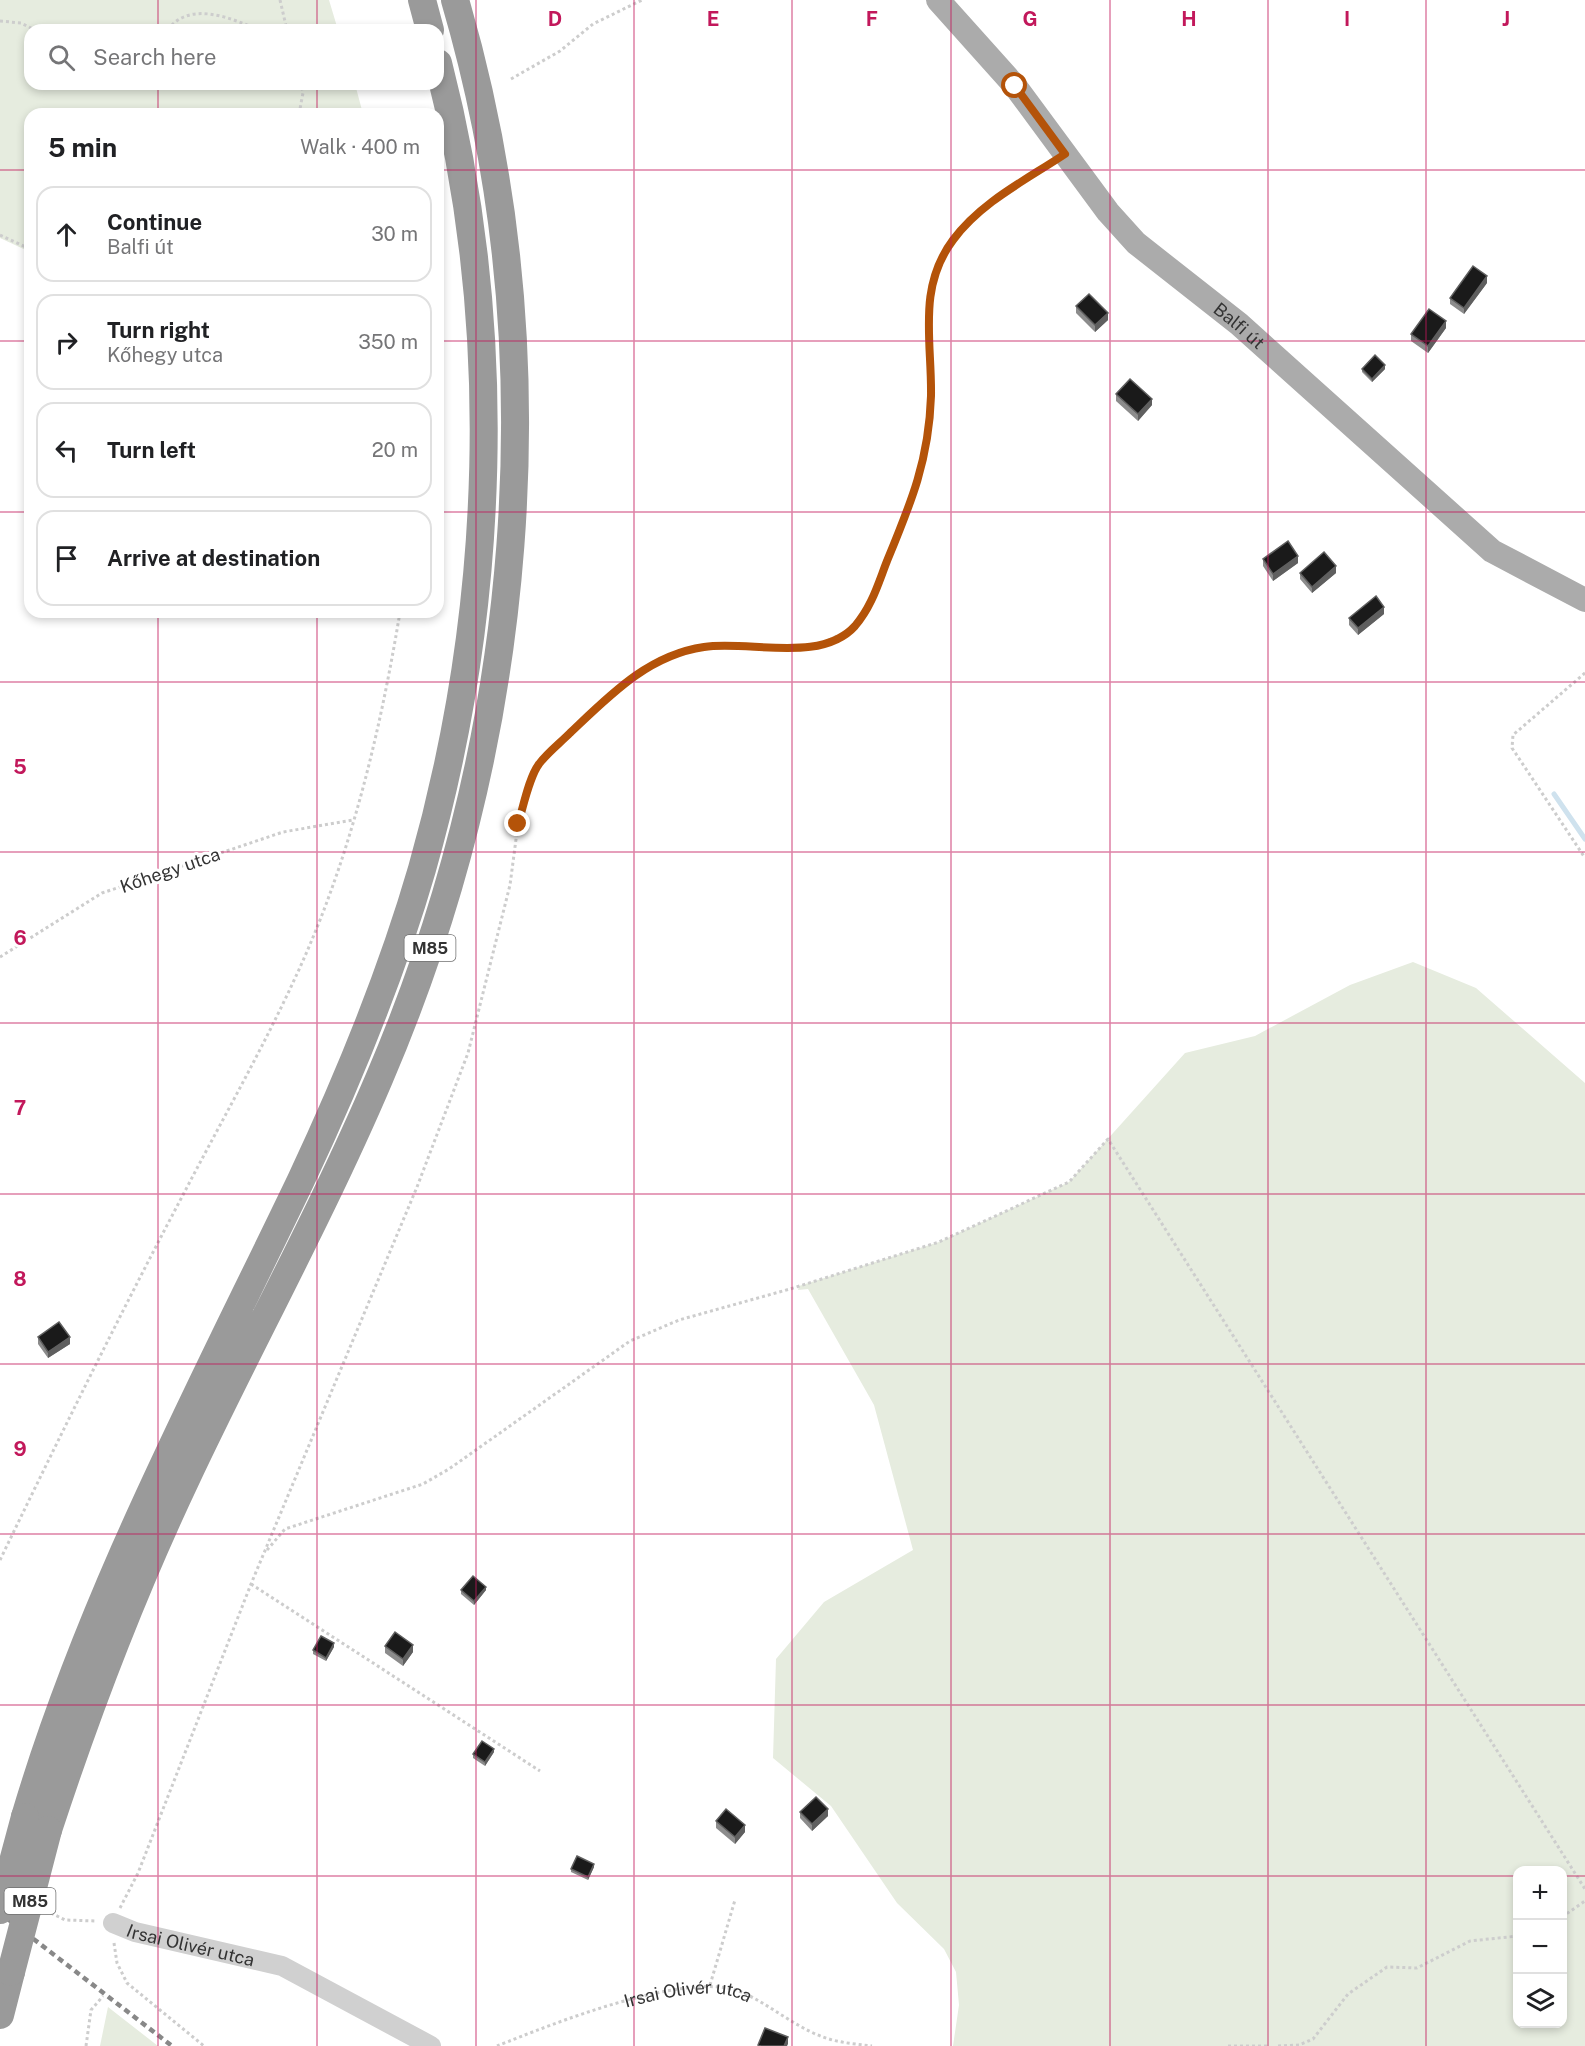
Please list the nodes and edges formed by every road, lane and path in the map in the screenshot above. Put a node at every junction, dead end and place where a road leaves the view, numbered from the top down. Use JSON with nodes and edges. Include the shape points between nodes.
{"nodes":[{"id":1,"x":280,"y":0,"type":"edge"},
{"id":2,"x":422,"y":0,"type":"edge"},
{"id":3,"x":455,"y":0,"type":"edge"},
{"id":4,"x":642,"y":0,"type":"edge"},
{"id":5,"x":938,"y":0,"type":"edge"},
{"id":6,"x":0,"y":21,"type":"edge"},
{"id":7,"x":24,"y":24,"type":"edge"},
{"id":8,"x":173,"y":24,"type":"edge"},
{"id":9,"x":246,"y":24,"type":"edge"},
{"id":10,"x":286,"y":24,"type":"edge"},
{"id":11,"x":428,"y":24,"type":"edge"},
{"id":12,"x":512,"y":79,"type":"dead end"},
{"id":13,"x":302,"y":90,"type":"edge"},
{"id":14,"x":444,"y":90,"type":"edge"},
{"id":15,"x":300,"y":108,"type":"edge"},
{"id":16,"x":1065,"y":154,"type":"junction"},
{"id":17,"x":0,"y":236,"type":"edge"},
{"id":18,"x":24,"y":246,"type":"edge"},
{"id":19,"x":1585,"y":600,"type":"edge"},
{"id":20,"x":399,"y":618,"type":"edge"},
{"id":21,"x":1585,"y":673,"type":"edge"},
{"id":22,"x":354,"y":819,"type":"junction"},
{"id":23,"x":1585,"y":858,"type":"edge"},
{"id":24,"x":0,"y":957,"type":"edge"},
{"id":25,"x":262,"y":1556,"type":"junction"},
{"id":26,"x":0,"y":1560,"type":"edge"},
{"id":27,"x":251,"y":1584,"type":"junction"},
{"id":28,"x":540,"y":1771,"type":"dead end"},
{"id":29,"x":37,"y":1824,"type":"junction"},
{"id":30,"x":1585,"y":1889,"type":"edge"},
{"id":31,"x":735,"y":1900,"type":"dead end"},
{"id":32,"x":1585,"y":1901,"type":"edge"},
{"id":33,"x":0,"y":1910,"type":"edge"},
{"id":34,"x":1567,"y":1914,"type":"edge"},
{"id":35,"x":113,"y":1923,"type":"junction"},
{"id":36,"x":1513,"y":1936,"type":"edge"},
{"id":37,"x":710,"y":1985,"type":"junction"},
{"id":38,"x":103,"y":1996,"type":"dead end"},
{"id":39,"x":0,"y":2015,"type":"edge"},
{"id":40,"x":86,"y":2046,"type":"edge"},
{"id":41,"x":204,"y":2046,"type":"edge"},
{"id":42,"x":431,"y":2046,"type":"edge"},
{"id":43,"x":497,"y":2046,"type":"edge"},
{"id":44,"x":872,"y":2046,"type":"edge"},
{"id":45,"x":1228,"y":2046,"type":"edge"},
{"id":46,"x":1268,"y":2046,"type":"edge"},
{"id":47,"x":1278,"y":2046,"type":"edge"}],
"edges":[{"from":1,"to":10,"type":"path"},
{"from":2,"to":11,"type":"highway"},
{"from":3,"to":29,"type":"highway","number":"M85","via":[[479,98],[505,250],[515,406],[507,585],[482,754],[434,937],[378,1082],[185,1482],[135,1594],[73,1754]]},
{"from":4,"to":12,"type":"path","via":[[593,24],[560,51]]},
{"from":5,"to":16,"type":"main road","name":"Balfi út","via":[[1008,77]]},
{"from":6,"to":7,"type":"path"},
{"from":8,"to":9,"type":"path","via":[[179,17],[198,12]]},
{"from":13,"to":15,"type":"path"},
{"from":14,"to":29,"type":"highway","number":"M85","via":[[466,197],[477,290],[483,404],[481,526],[474,607],[439,805],[405,924],[355,1057],[125,1549],[48,1741]]},
{"from":16,"to":19,"type":"main road","name":"Balfi út","via":[[1136,243],[1257,339],[1461,526],[1492,551]]},
{"from":16,"to":25,"type":"path","via":[[971,219],[952,241],[935,272],[928,301],[931,396],[925,459],[872,602],[853,628],[821,644],[793,648],[731,644],[670,655],[618,688],[538,765],[518,824],[510,885],[468,1053],[417,1187]]},
{"from":17,"to":18,"type":"path"},
{"from":20,"to":22,"type":"path","via":[[387,690]]},
{"from":21,"to":23,"type":"path","via":[[1513,735],[1511,742]]},
{"from":22,"to":24,"type":"path","name":"Kőhegy utca","via":[[283,832],[102,893]]},
{"from":22,"to":26,"type":"path","via":[[328,899],[260,1047],[102,1348]]},
{"from":25,"to":27,"type":"path"},
{"from":25,"to":30,"type":"path","via":[[285,1529],[404,1491],[449,1469],[630,1341],[679,1320],[939,1242],[1069,1182],[1108,1139]]},
{"from":27,"to":28,"type":"path"},
{"from":27,"to":35,"type":"path","via":[[138,1874]]},
{"from":29,"to":33,"type":"highway","number":"M85","bridge":true},
{"from":29,"to":39,"type":"highway","number":"M85","bridge":true},
{"from":31,"to":37,"type":"path"},
{"from":32,"to":34,"type":"path"},
{"from":35,"to":41,"type":"path","via":[[119,1976]]},
{"from":35,"to":42,"type":"street","name":"Irsai Olivér utca","via":[[135,1932],[282,1966]]},
{"from":36,"to":47,"type":"path","via":[[1470,1941],[1418,1968],[1388,1967],[1348,1994],[1313,2039],[1299,2045]]},
{"from":37,"to":43,"type":"path","name":"Irsai Olivér utca","via":[[671,1990],[611,2006],[553,2023]]},
{"from":37,"to":44,"type":"path","name":"Irsai Olivér utca","via":[[741,1992],[823,2037]]},
{"from":38,"to":40,"type":"path","via":[[91,2010]]},
{"from":45,"to":46,"type":"path"}]}
